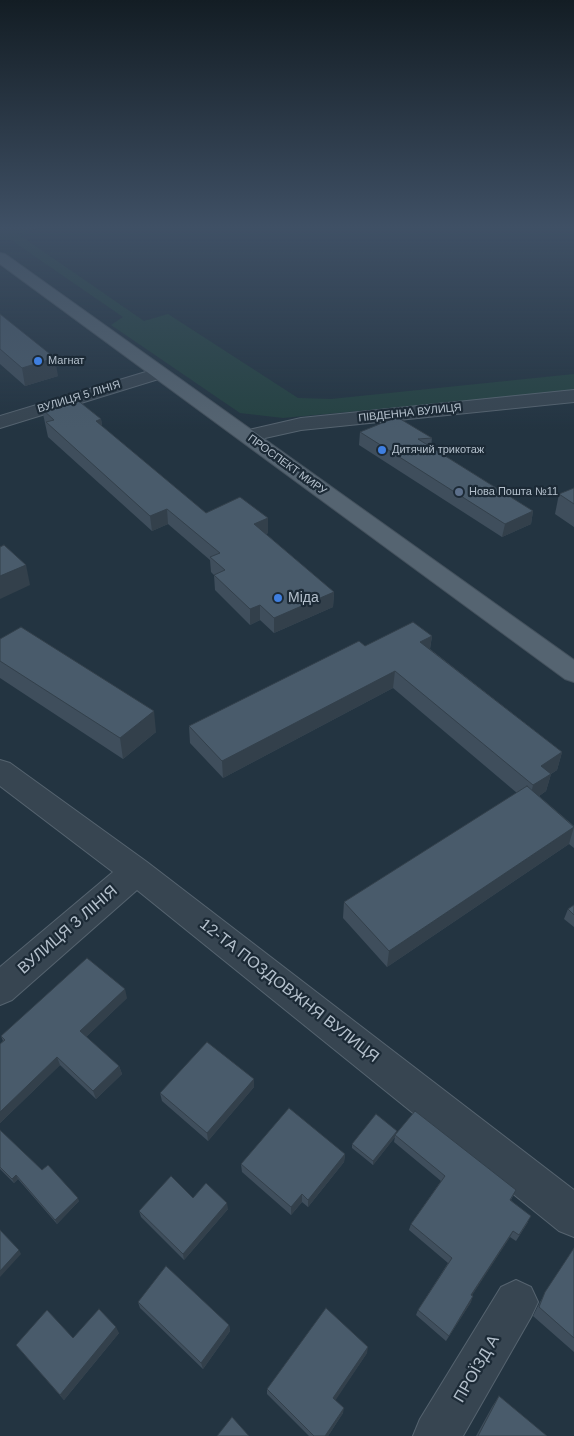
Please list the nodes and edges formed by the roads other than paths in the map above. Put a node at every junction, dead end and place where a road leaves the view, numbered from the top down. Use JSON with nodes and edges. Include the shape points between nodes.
{"nodes":[{"id":1,"x":52,"y":295,"type":"edge"},
{"id":2,"x":159,"y":374,"type":"junction"},
{"id":3,"x":574,"y":396,"type":"edge"},
{"id":4,"x":0,"y":422,"type":"edge"},
{"id":5,"x":247,"y":436,"type":"junction"},
{"id":6,"x":574,"y":673,"type":"edge"},
{"id":7,"x":0,"y":771,"type":"edge"},
{"id":8,"x":136,"y":871,"type":"junction"},
{"id":9,"x":0,"y":989,"type":"edge"},
{"id":10,"x":574,"y":1216,"type":"edge"},
{"id":11,"x":516,"y":1302,"type":"dead end"},
{"id":12,"x":437,"y":1436,"type":"edge"}],
"edges":[{"from":1,"to":2,"type":"main road","name":"ПРОСПЕКТ МИРУ"},
{"from":2,"to":4,"type":"street","name":"ВУЛИЦЯ 5 ЛІНІЯ"},
{"from":2,"to":5,"type":"main road","name":"ПРОСПЕКТ МИРУ"},
{"from":3,"to":5,"type":"street","name":"ПІВДЕННА ВУЛИЦЯ","via":[[301,424]]},
{"from":5,"to":6,"type":"main road","name":"ПРОСПЕКТ МИРУ"},
{"from":7,"to":8,"type":"street","name":"12-ТА ПОЗДОВЖНЯ ВУЛИЦЯ"},
{"from":8,"to":9,"type":"street","name":"ВУЛИЦЯ 3 ЛІНІЯ"},
{"from":8,"to":10,"type":"street","name":"12-ТА ПОЗДОВЖНЯ ВУЛИЦЯ"},
{"from":11,"to":12,"type":"street","name":"ПРОЇЗД А"}]}
